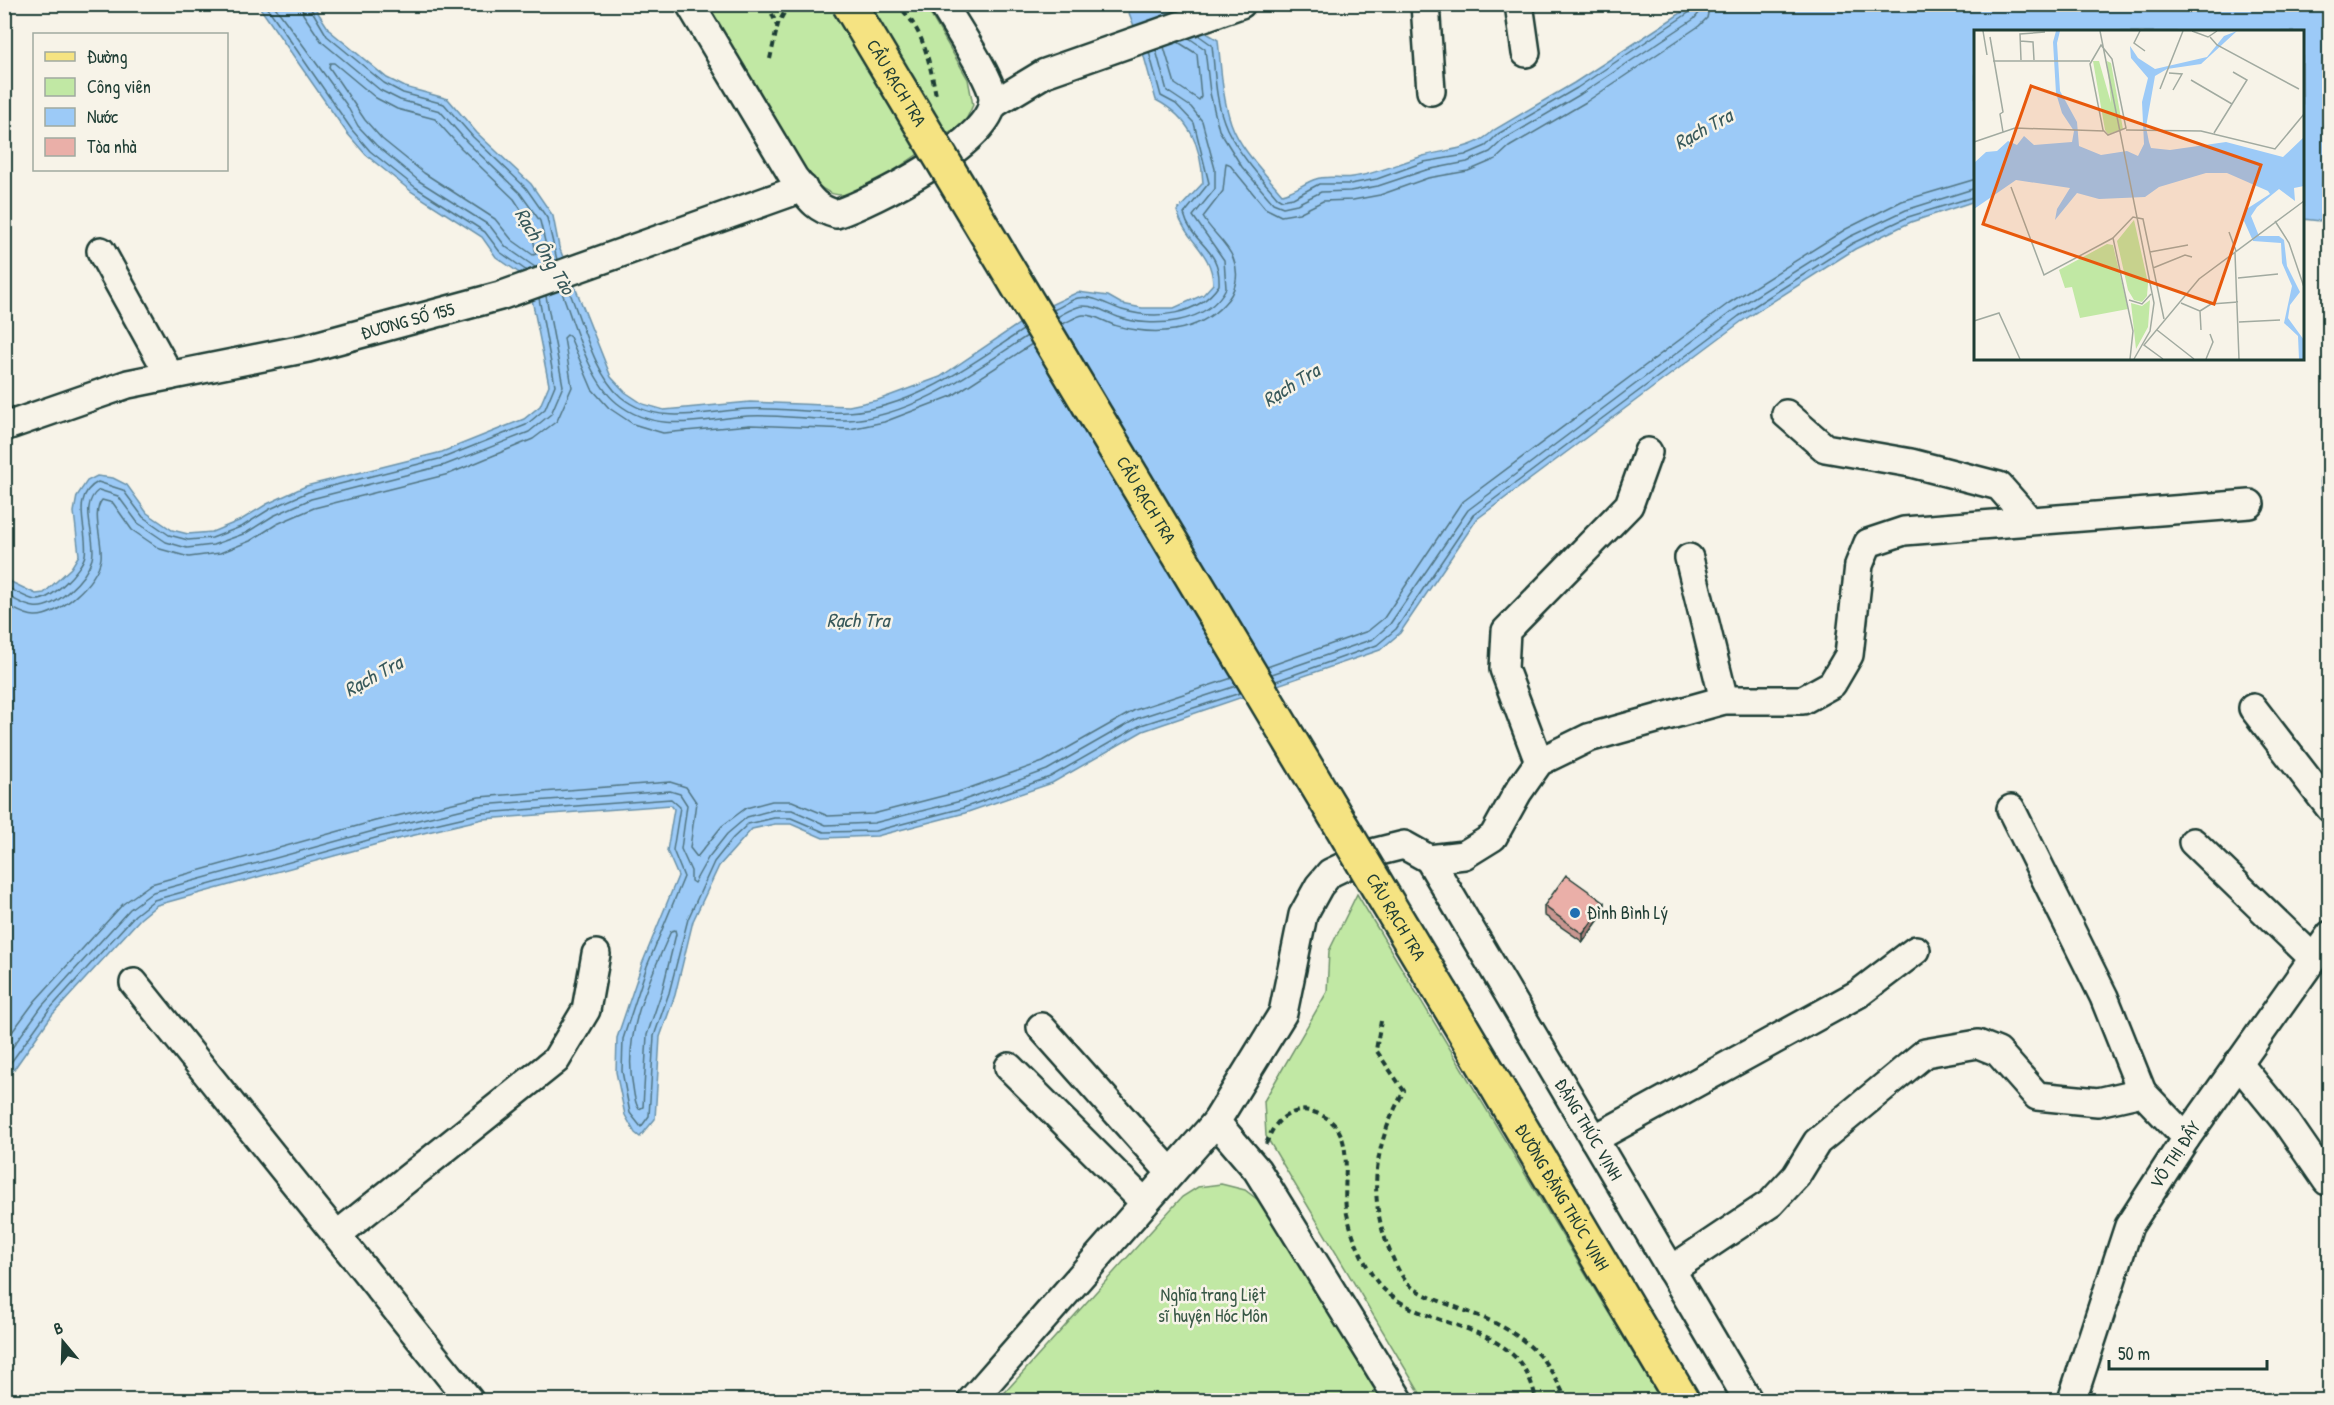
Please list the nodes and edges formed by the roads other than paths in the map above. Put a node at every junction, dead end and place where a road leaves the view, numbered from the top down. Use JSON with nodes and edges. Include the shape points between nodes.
{"nodes":[{"id":1,"x":690,"y":4,"type":"edge"},
{"id":2,"x":849,"y":4,"type":"edge"},
{"id":3,"x":943,"y":4,"type":"edge"},
{"id":4,"x":1425,"y":4,"type":"edge"},
{"id":5,"x":1520,"y":4,"type":"edge"},
{"id":6,"x":1230,"y":9,"type":"edge"},
{"id":7,"x":1526,"y":53,"type":"dead end"},
{"id":8,"x":1431,"y":91,"type":"dead end"},
{"id":9,"x":992,"y":105,"type":"junction"},
{"id":10,"x":803,"y":188,"type":"junction"},
{"id":11,"x":101,"y":251,"type":"dead end"},
{"id":12,"x":170,"y":376,"type":"junction"},
{"id":13,"x":1786,"y":414,"type":"dead end"},
{"id":14,"x":4,"y":427,"type":"edge"},
{"id":15,"x":1648,"y":452,"type":"dead end"},
{"id":16,"x":2250,"y":504,"type":"dead end"},
{"id":17,"x":2029,"y":520,"type":"junction"},
{"id":18,"x":1689,"y":558,"type":"dead end"},
{"id":19,"x":1724,"y":700,"type":"junction"},
{"id":20,"x":2253,"y":708,"type":"dead end"},
{"id":21,"x":1539,"y":762,"type":"junction"},
{"id":22,"x":2330,"y":808,"type":"edge"},
{"id":23,"x":2011,"y":809,"type":"dead end"},
{"id":24,"x":2193,"y":842,"type":"dead end"},
{"id":25,"x":1429,"y":859,"type":"junction"},
{"id":26,"x":2330,"y":935,"type":"edge"},
{"id":27,"x":1916,"y":950,"type":"dead end"},
{"id":28,"x":596,"y":954,"type":"dead end"},
{"id":29,"x":2313,"y":958,"type":"junction"},
{"id":30,"x":134,"y":983,"type":"dead end"},
{"id":31,"x":1442,"y":994,"type":"joint"},
{"id":32,"x":1041,"y":1027,"type":"dead end"},
{"id":33,"x":2238,"y":1063,"type":"junction"},
{"id":34,"x":1009,"y":1067,"type":"dead end"},
{"id":35,"x":2142,"y":1092,"type":"junction"},
{"id":36,"x":1216,"y":1122,"type":"junction"},
{"id":37,"x":2186,"y":1138,"type":"junction"},
{"id":38,"x":1594,"y":1139,"type":"junction"},
{"id":39,"x":1171,"y":1173,"type":"junction"},
{"id":40,"x":2327,"y":1181,"type":"dead end"},
{"id":41,"x":1145,"y":1203,"type":"junction"},
{"id":42,"x":337,"y":1235,"type":"junction"},
{"id":43,"x":1671,"y":1270,"type":"junction"},
{"id":44,"x":469,"y":1401,"type":"edge"},
{"id":45,"x":972,"y":1401,"type":"edge"},
{"id":46,"x":1399,"y":1401,"type":"edge"},
{"id":47,"x":1682,"y":1401,"type":"edge"},
{"id":48,"x":1748,"y":1401,"type":"edge"},
{"id":49,"x":2072,"y":1401,"type":"edge"}],
"edges":[{"from":1,"to":10,"type":"street"},
{"from":2,"to":31,"type":"main road","name":"CẦU RẠCH TRA","bridge":true},
{"from":3,"to":9,"type":"street","via":[[990,87]]},
{"from":4,"to":8,"type":"street"},
{"from":5,"to":7,"type":"street"},
{"from":6,"to":9,"type":"street","via":[[1045,73]]},
{"from":9,"to":10,"type":"street","via":[[974,136],[890,192],[836,214],[821,210]]},
{"from":10,"to":12,"type":"street","name":"ĐƯƠNG SỐ 155","via":[[524,288],[308,348]]},
{"from":11,"to":12,"type":"street"},
{"from":12,"to":14,"type":"street","name":"ĐƯƠNG SỐ 155","via":[[101,392]]},
{"from":13,"to":17,"type":"street","via":[[1826,448],[1911,463],[1999,486]]},
{"from":15,"to":21,"type":"street","via":[[1629,505],[1506,631],[1504,669]]},
{"from":16,"to":17,"type":"street"},
{"from":17,"to":19,"type":"street","via":[[1904,531],[1868,543],[1859,565],[1849,655],[1832,684],[1803,700]]},
{"from":18,"to":19,"type":"street"},
{"from":19,"to":21,"type":"street","via":[[1588,738]]},
{"from":20,"to":22,"type":"street"},
{"from":21,"to":25,"type":"street","via":[[1493,837],[1464,855]]},
{"from":23,"to":35,"type":"street","via":[[2104,997]]},
{"from":24,"to":29,"type":"street"},
{"from":25,"to":36,"type":"street","via":[[1404,845],[1372,853],[1330,873],[1303,915],[1284,1013]]},
{"from":25,"to":38,"type":"street","name":"ĐẶNG THÚC VỊNH"},
{"from":26,"to":29,"type":"street","name":"VÕ THỊ ĐẦY"},
{"from":27,"to":38,"type":"street","via":[[1858,994]]},
{"from":28,"to":42,"type":"street","via":[[586,1010],[556,1060]]},
{"from":29,"to":33,"type":"street","name":"VÕ THỊ ĐẦY"},
{"from":30,"to":42,"type":"street"},
{"from":31,"to":47,"type":"main road","name":"ĐƯỜNG ĐẶNG THÚC VỊNH"},
{"from":32,"to":39,"type":"street"},
{"from":33,"to":37,"type":"street","name":"VÕ THỊ ĐẦY"},
{"from":33,"to":40,"type":"street"},
{"from":34,"to":41,"type":"street"},
{"from":35,"to":37,"type":"street"},
{"from":35,"to":43,"type":"street","via":[[2098,1102],[2037,1096],[1998,1052],[1978,1044],[1925,1053],[1817,1142],[1796,1176],[1771,1203]]},
{"from":36,"to":39,"type":"street"},
{"from":36,"to":46,"type":"street","via":[[1257,1170]]},
{"from":37,"to":49,"type":"street","name":"VÕ THỊ ĐẦY","via":[[2128,1227]]},
{"from":38,"to":43,"type":"street","name":"ĐẶNG THÚC VỊNH"},
{"from":39,"to":41,"type":"street"},
{"from":41,"to":45,"type":"street"},
{"from":42,"to":44,"type":"street"},
{"from":43,"to":48,"type":"street","name":"ĐẶNG THÚC VỊNH"}]}
